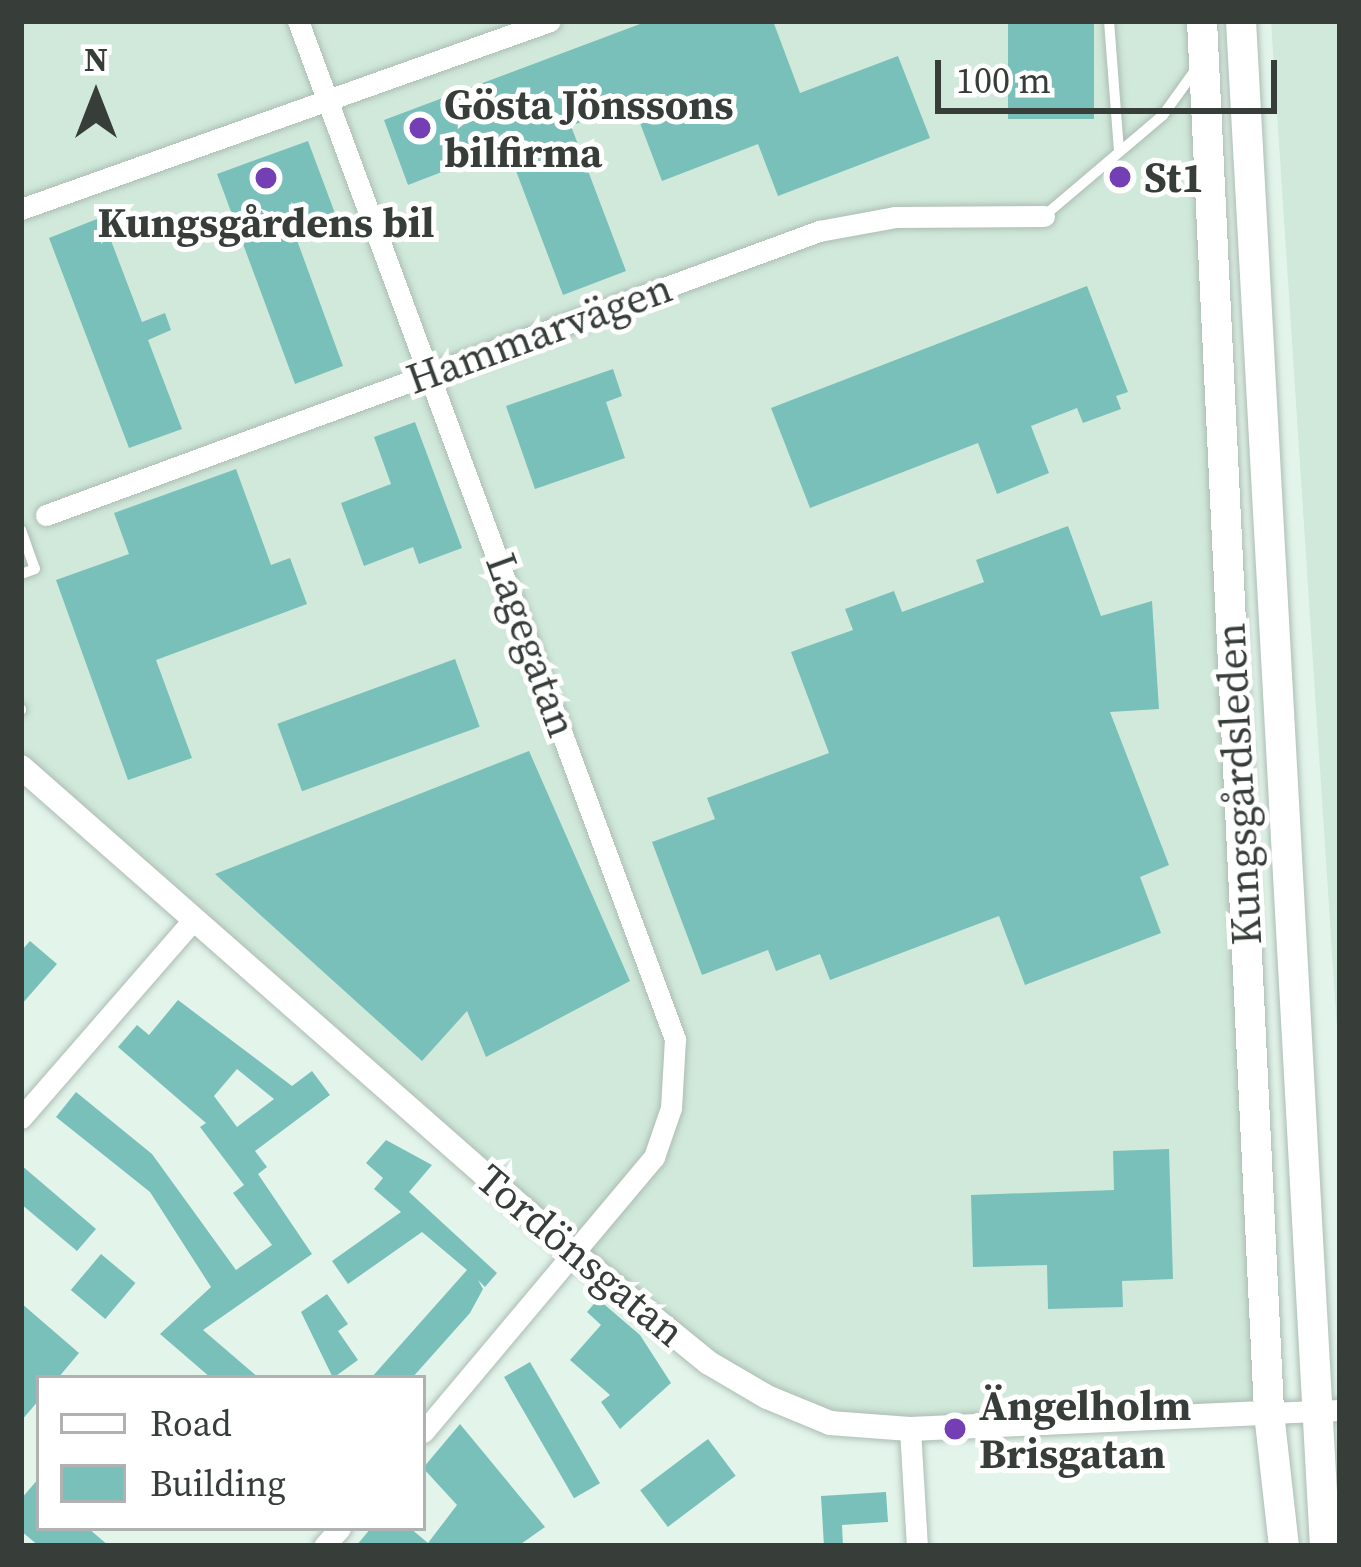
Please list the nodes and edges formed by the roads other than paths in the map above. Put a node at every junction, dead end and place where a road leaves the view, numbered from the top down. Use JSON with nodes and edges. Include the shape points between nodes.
{"nodes":[{"id":1,"x":298,"y":21,"type":"edge"},
{"id":2,"x":550,"y":21,"type":"edge"},
{"id":3,"x":1109,"y":21,"type":"edge"},
{"id":4,"x":1241,"y":21,"type":"edge"},
{"id":5,"x":1203,"y":31,"type":"edge"},
{"id":6,"x":325,"y":100,"type":"junction"},
{"id":7,"x":1119,"y":152,"type":"junction"},
{"id":8,"x":21,"y":209,"type":"edge"},
{"id":9,"x":1044,"y":215,"type":"joint"},
{"id":10,"x":432,"y":372,"type":"junction"},
{"id":11,"x":46,"y":515,"type":"dead end"},
{"id":12,"x":21,"y":530,"type":"edge"},
{"id":13,"x":21,"y":574,"type":"edge"},
{"id":14,"x":21,"y":767,"type":"edge"},
{"id":15,"x":194,"y":919,"type":"junction"},
{"id":16,"x":21,"y":1118,"type":"edge"},
{"id":17,"x":576,"y":1255,"type":"junction"},
{"id":18,"x":1327,"y":1411,"type":"edge"},
{"id":19,"x":1269,"y":1413,"type":"junction"},
{"id":20,"x":426,"y":1429,"type":"edge"},
{"id":21,"x":910,"y":1429,"type":"junction"},
{"id":22,"x":917,"y":1546,"type":"edge"},
{"id":23,"x":1284,"y":1546,"type":"edge"},
{"id":24,"x":1325,"y":1546,"type":"edge"}],
"edges":[{"from":1,"to":6,"type":"street","name":"Lagegatan"},
{"from":2,"to":6,"type":"street"},
{"from":3,"to":7,"type":"lane"},
{"from":4,"to":18,"type":"main road","name":"Kungsgårdsleden"},
{"from":5,"to":7,"type":"lane","via":[[1196,71]]},
{"from":5,"to":19,"type":"main road","name":"Kungsgårdsleden"},
{"from":6,"to":8,"type":"street"},
{"from":6,"to":10,"type":"street","name":"Lagegatan"},
{"from":7,"to":9,"type":"lane"},
{"from":9,"to":10,"type":"street","name":"Hammarvägen","via":[[896,217],[819,231]]},
{"from":10,"to":11,"type":"street","name":"Hammarvägen"},
{"from":10,"to":17,"type":"street","name":"Lagegatan","via":[[675,1039],[662,1143]]},
{"from":12,"to":13,"type":"lane","via":[[35,569]]},
{"from":14,"to":15,"type":"street","name":"Tordönsgatan"},
{"from":15,"to":16,"type":"street"},
{"from":15,"to":17,"type":"street","name":"Tordönsgatan"},
{"from":17,"to":20,"type":"street","name":"Lagegatan"},
{"from":17,"to":21,"type":"street","name":"Tordönsgatan","via":[[709,1363],[767,1397],[830,1423]]},
{"from":18,"to":19,"type":"street"},
{"from":18,"to":24,"type":"main road","name":"Kungsgårdsleden"},
{"from":19,"to":21,"type":"street","name":"Tordönsgatan"},
{"from":19,"to":23,"type":"main road","name":"Kungsgårdsleden"},
{"from":21,"to":22,"type":"street"}]}
